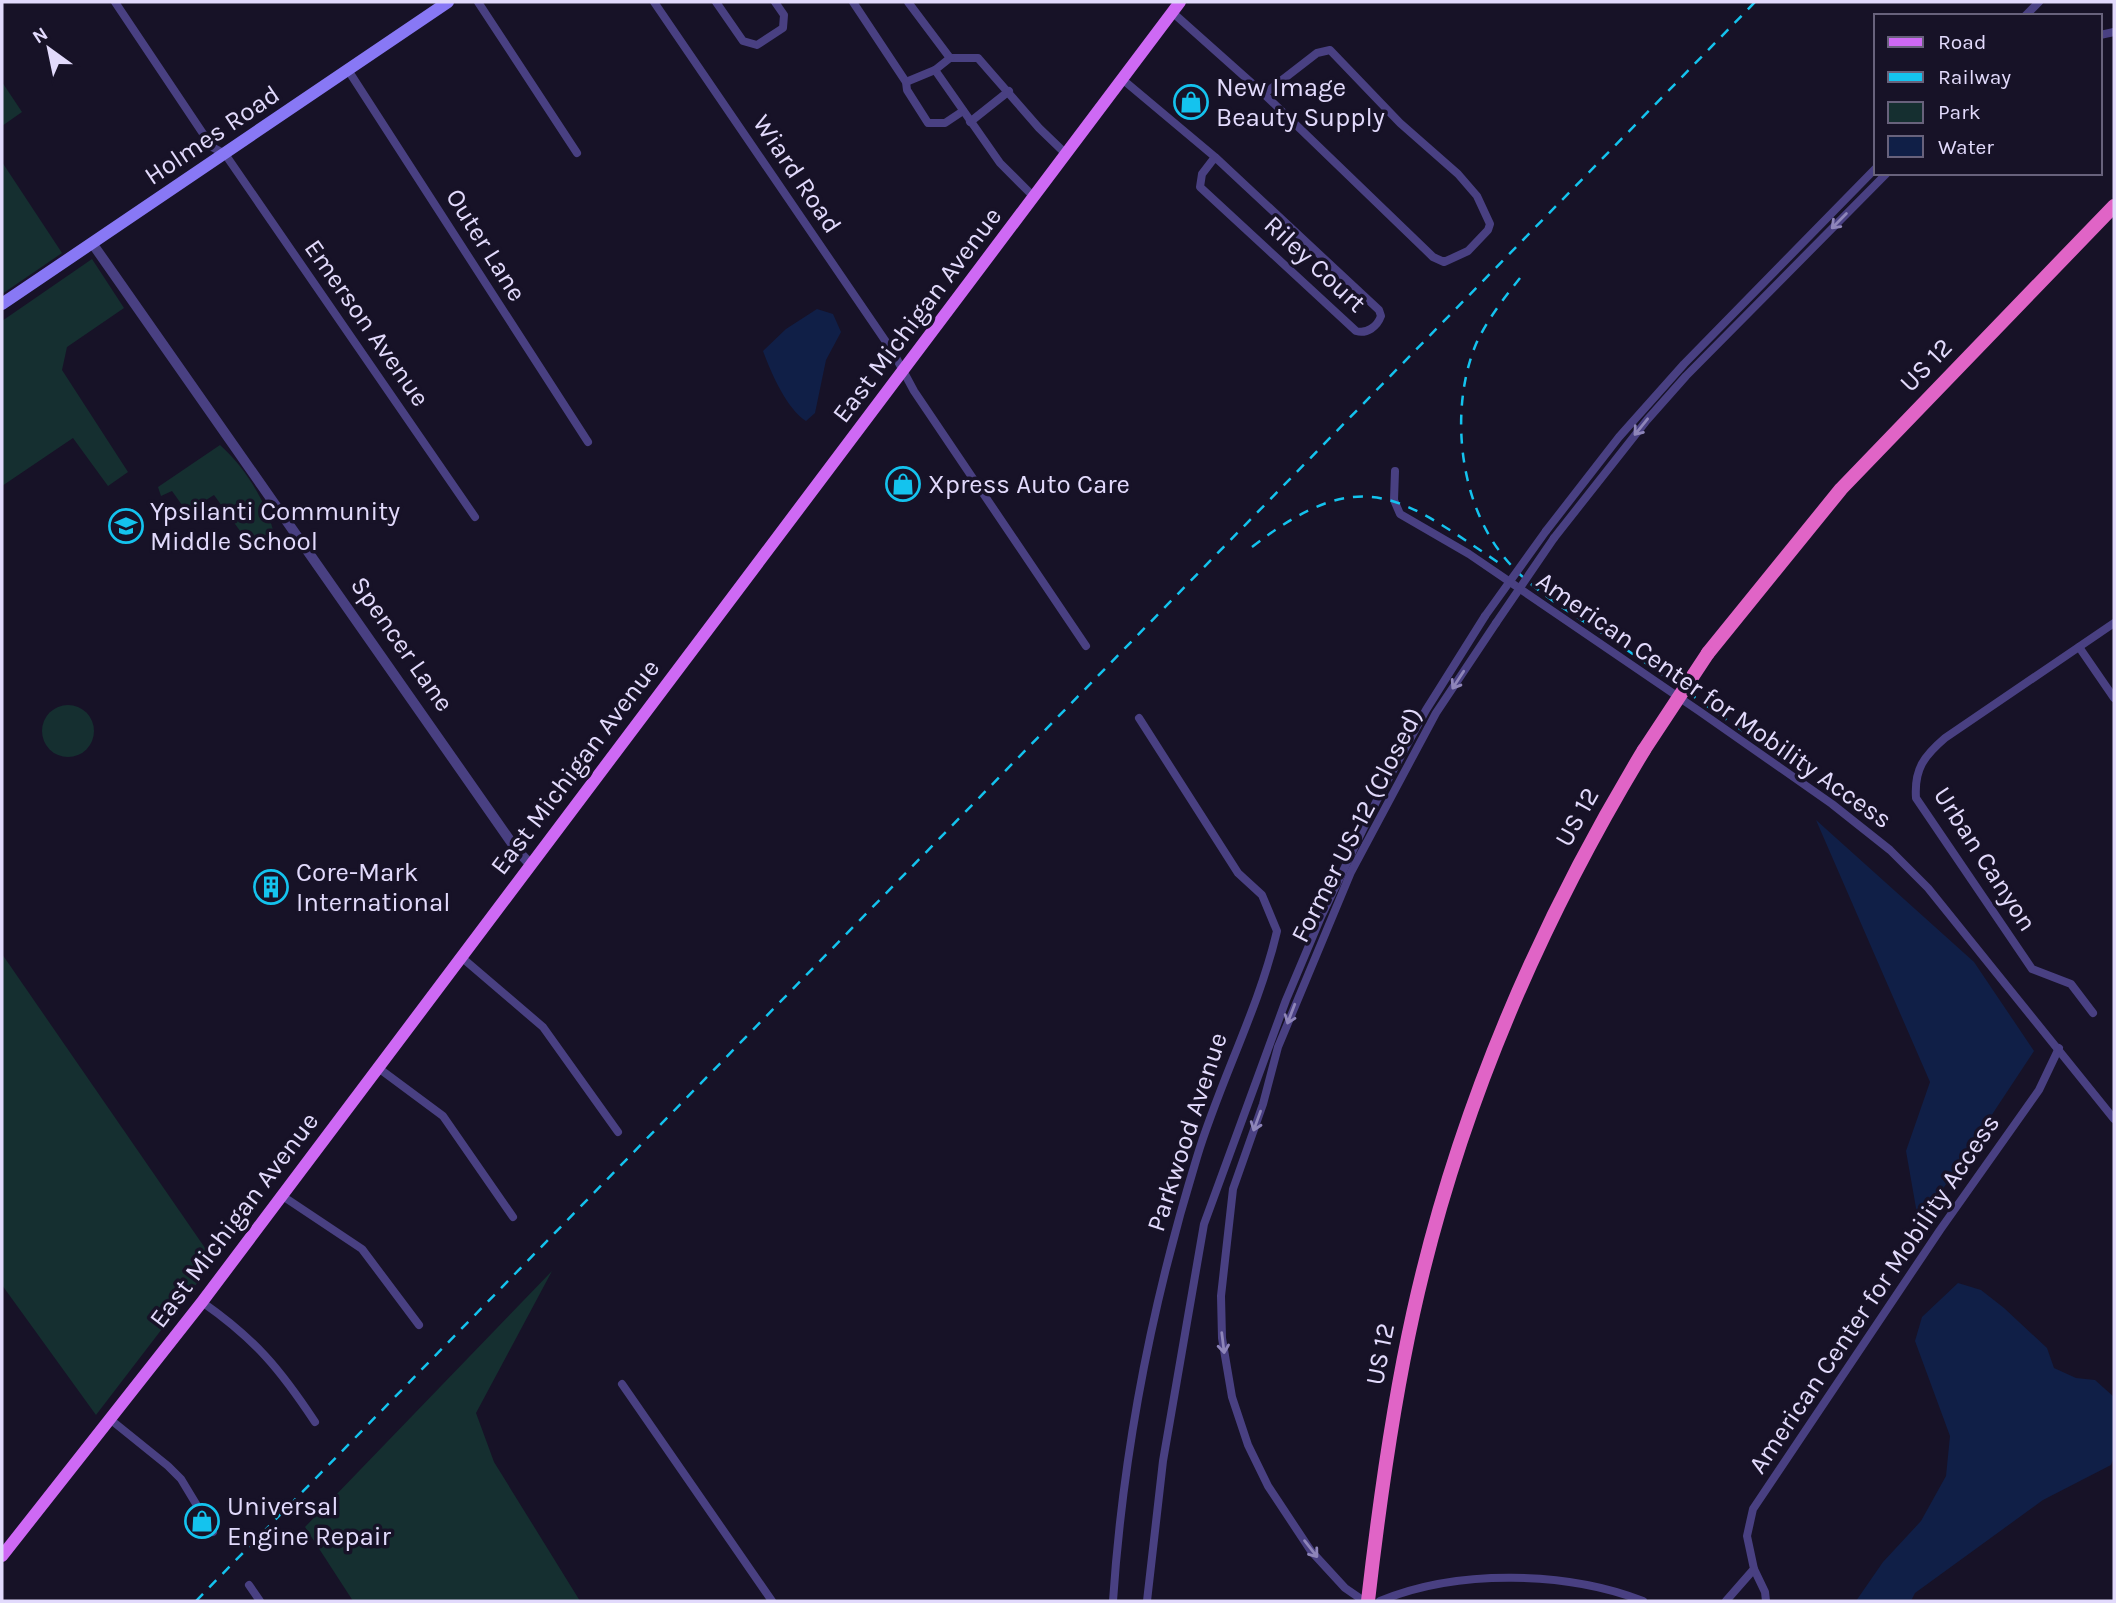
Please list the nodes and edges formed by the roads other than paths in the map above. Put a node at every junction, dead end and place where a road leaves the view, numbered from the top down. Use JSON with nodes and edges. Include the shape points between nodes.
{"nodes":[{"id":1,"x":115,"y":2,"type":"edge"},
{"id":2,"x":448,"y":2,"type":"edge"},
{"id":3,"x":478,"y":2,"type":"edge"},
{"id":4,"x":654,"y":2,"type":"edge"},
{"id":5,"x":716,"y":2,"type":"edge"},
{"id":6,"x":775,"y":2,"type":"edge"},
{"id":7,"x":853,"y":2,"type":"edge"},
{"id":8,"x":908,"y":2,"type":"edge"},
{"id":9,"x":1176,"y":7,"type":"edge"},
{"id":10,"x":950,"y":58,"type":"junction"},
{"id":11,"x":348,"y":70,"type":"junction"},
{"id":12,"x":935,"y":70,"type":"junction"},
{"id":13,"x":1122,"y":79,"type":"junction"},
{"id":14,"x":906,"y":82,"type":"junction"},
{"id":15,"x":1009,"y":91,"type":"junction"},
{"id":16,"x":1264,"y":94,"type":"junction"},
{"id":17,"x":963,"y":111,"type":"junction"},
{"id":18,"x":970,"y":122,"type":"junction"},
{"id":19,"x":577,"y":153,"type":"dead end"},
{"id":20,"x":225,"y":154,"type":"junction"},
{"id":21,"x":1066,"y":154,"type":"junction"},
{"id":22,"x":1215,"y":157,"type":"junction"},
{"id":23,"x":1874,"y":170,"type":"edge"},
{"id":24,"x":1885,"y":175,"type":"edge"},
{"id":25,"x":1034,"y":197,"type":"junction"},
{"id":26,"x":2114,"y":206,"type":"edge"},
{"id":27,"x":92,"y":243,"type":"junction"},
{"id":28,"x":2,"y":304,"type":"edge"},
{"id":29,"x":904,"y":370,"type":"junction"},
{"id":30,"x":588,"y":442,"type":"dead end"},
{"id":31,"x":1395,"y":471,"type":"dead end"},
{"id":32,"x":475,"y":517,"type":"dead end"},
{"id":33,"x":2114,"y":623,"type":"edge"},
{"id":34,"x":1086,"y":646,"type":"dead end"},
{"id":35,"x":2079,"y":647,"type":"junction"},
{"id":36,"x":2114,"y":698,"type":"edge"},
{"id":37,"x":1139,"y":718,"type":"dead end"},
{"id":38,"x":530,"y":864,"type":"junction"},
{"id":39,"x":460,"y":956,"type":"junction"},
{"id":40,"x":2093,"y":1013,"type":"dead end"},
{"id":41,"x":2059,"y":1048,"type":"junction"},
{"id":42,"x":377,"y":1067,"type":"junction"},
{"id":43,"x":2114,"y":1119,"type":"edge"},
{"id":44,"x":618,"y":1132,"type":"dead end"},
{"id":45,"x":281,"y":1195,"type":"junction"},
{"id":46,"x":513,"y":1217,"type":"dead end"},
{"id":47,"x":202,"y":1302,"type":"junction"},
{"id":48,"x":419,"y":1325,"type":"dead end"},
{"id":49,"x":622,"y":1384,"type":"dead end"},
{"id":50,"x":111,"y":1420,"type":"junction"},
{"id":51,"x":315,"y":1422,"type":"dead end"},
{"id":52,"x":213,"y":1532,"type":"dead end"},
{"id":53,"x":2,"y":1556,"type":"edge"},
{"id":54,"x":1755,"y":1569,"type":"junction"},
{"id":55,"x":249,"y":1585,"type":"dead end"},
{"id":56,"x":260,"y":1601,"type":"edge"},
{"id":57,"x":772,"y":1601,"type":"edge"},
{"id":58,"x":1113,"y":1601,"type":"edge"},
{"id":59,"x":1147,"y":1601,"type":"edge"},
{"id":60,"x":1366,"y":1601,"type":"edge"},
{"id":61,"x":1380,"y":1601,"type":"edge"},
{"id":62,"x":1643,"y":1601,"type":"edge"},
{"id":63,"x":1726,"y":1601,"type":"edge"},
{"id":64,"x":1766,"y":1601,"type":"edge"}],
"edges":[{"from":1,"to":20,"type":"street","name":"Emerson Avenue","via":[[212,147]]},
{"from":2,"to":11,"type":"main road","name":"Holmes Road"},
{"from":3,"to":19,"type":"street"},
{"from":4,"to":29,"type":"street","name":"Wiard Road"},
{"from":5,"to":6,"type":"street","via":[[743,41],[757,45],[783,28],[784,15]]},
{"from":7,"to":14,"type":"street"},
{"from":8,"to":10,"type":"street"},
{"from":9,"to":13,"type":"main road","name":"East Michigan Avenue"},
{"from":9,"to":16,"type":"street"},
{"from":10,"to":12,"type":"street"},
{"from":10,"to":15,"type":"street","via":[[978,58]]},
{"from":11,"to":20,"type":"main road","name":"Holmes Road"},
{"from":11,"to":30,"type":"street","name":"Outer Lane"},
{"from":12,"to":14,"type":"street"},
{"from":12,"to":17,"type":"street"},
{"from":13,"to":21,"type":"main road","name":"East Michigan Avenue"},
{"from":13,"to":22,"type":"street","name":"Riley Court"},
{"from":14,"to":17,"type":"street","via":[[928,123],[945,123]]},
{"from":15,"to":18,"type":"street"},
{"from":15,"to":21,"type":"street"},
{"from":16,"to":16,"type":"street","via":[[1433,257],[1452,260],[1488,230],[1490,224],[1477,196],[1458,174],[1400,123],[1330,50],[1317,53]]},
{"from":17,"to":18,"type":"street"},
{"from":18,"to":25,"type":"street","via":[[999,163]]},
{"from":20,"to":27,"type":"main road","name":"Holmes Road"},
{"from":20,"to":32,"type":"street","name":"Emerson Avenue"},
{"from":21,"to":25,"type":"main road","name":"East Michigan Avenue"},
{"from":22,"to":22,"type":"street","name":"Riley Court","via":[[1379,310],[1375,326],[1356,331],[1200,187],[1202,174]]},
{"from":23,"to":59,"type":"street","bridge":true,"via":[[1619,437],[1485,615],[1377,800],[1286,1000],[1204,1224],[1163,1461]]},
{"from":24,"to":60,"type":"street","name":"Former US-12 (Closed)","one_way":true,"bridge":true,"via":[[1686,376],[1554,538],[1436,713],[1378,817],[1314,955],[1275,1055],[1233,1189],[1221,1296],[1222,1338],[1232,1397],[1268,1486],[1311,1551],[1345,1588]]},
{"from":25,"to":29,"type":"main road","name":"East Michigan Avenue"},
{"from":26,"to":60,"type":"highway","name":"US 12","number":"US 12","bridge":true,"via":[[1841,489],[1708,653],[1604,815],[1513,1000],[1460,1141],[1434,1228],[1393,1411]]},
{"from":27,"to":28,"type":"main road","name":"Holmes Road"},
{"from":27,"to":38,"type":"street","name":"Spencer Lane"},
{"from":29,"to":34,"type":"street","name":"Wiard Road"},
{"from":29,"to":38,"type":"main road","name":"East Michigan Avenue"},
{"from":31,"to":41,"type":"street","name":"American Center for Mobility Access","via":[[1394,500],[1400,513],[1469,554],[1699,711],[1890,850],[1928,888]]},
{"from":33,"to":35,"type":"street","name":"Urban Canyon"},
{"from":35,"to":36,"type":"street"},
{"from":35,"to":40,"type":"street","name":"Urban Canyon","via":[[1925,755],[1915,783],[1916,798],[2032,969],[2071,984]]},
{"from":37,"to":58,"type":"street","name":"Parkwood Avenue","via":[[1238,873],[1262,895],[1276,931],[1197,1155],[1171,1253],[1128,1464]]},
{"from":38,"to":39,"type":"main road","name":"East Michigan Avenue"},
{"from":39,"to":42,"type":"main road","name":"East Michigan Avenue"},
{"from":39,"to":44,"type":"street","via":[[543,1027]]},
{"from":41,"to":43,"type":"street","name":"American Center for Mobility Access"},
{"from":41,"to":54,"type":"street","name":"American Center for Mobility Access","via":[[2039,1090],[1753,1509],[1747,1536]]},
{"from":42,"to":45,"type":"main road","name":"East Michigan Avenue"},
{"from":42,"to":46,"type":"street","via":[[443,1115]]},
{"from":45,"to":47,"type":"main road","name":"East Michigan Avenue"},
{"from":45,"to":48,"type":"street","via":[[362,1249]]},
{"from":47,"to":50,"type":"main road","name":"East Michigan Avenue"},
{"from":47,"to":51,"type":"street","via":[[268,1356]]},
{"from":49,"to":57,"type":"street"},
{"from":50,"to":52,"type":"street","via":[[160,1457]]},
{"from":50,"to":53,"type":"main road","name":"East Michigan Avenue"},
{"from":54,"to":63,"type":"street"},
{"from":54,"to":64,"type":"street","name":"American Center for Mobility Access"},
{"from":55,"to":56,"type":"street"},
{"from":61,"to":62,"type":"street","via":[[1460,1580],[1566,1583],[1612,1589]]}]}
